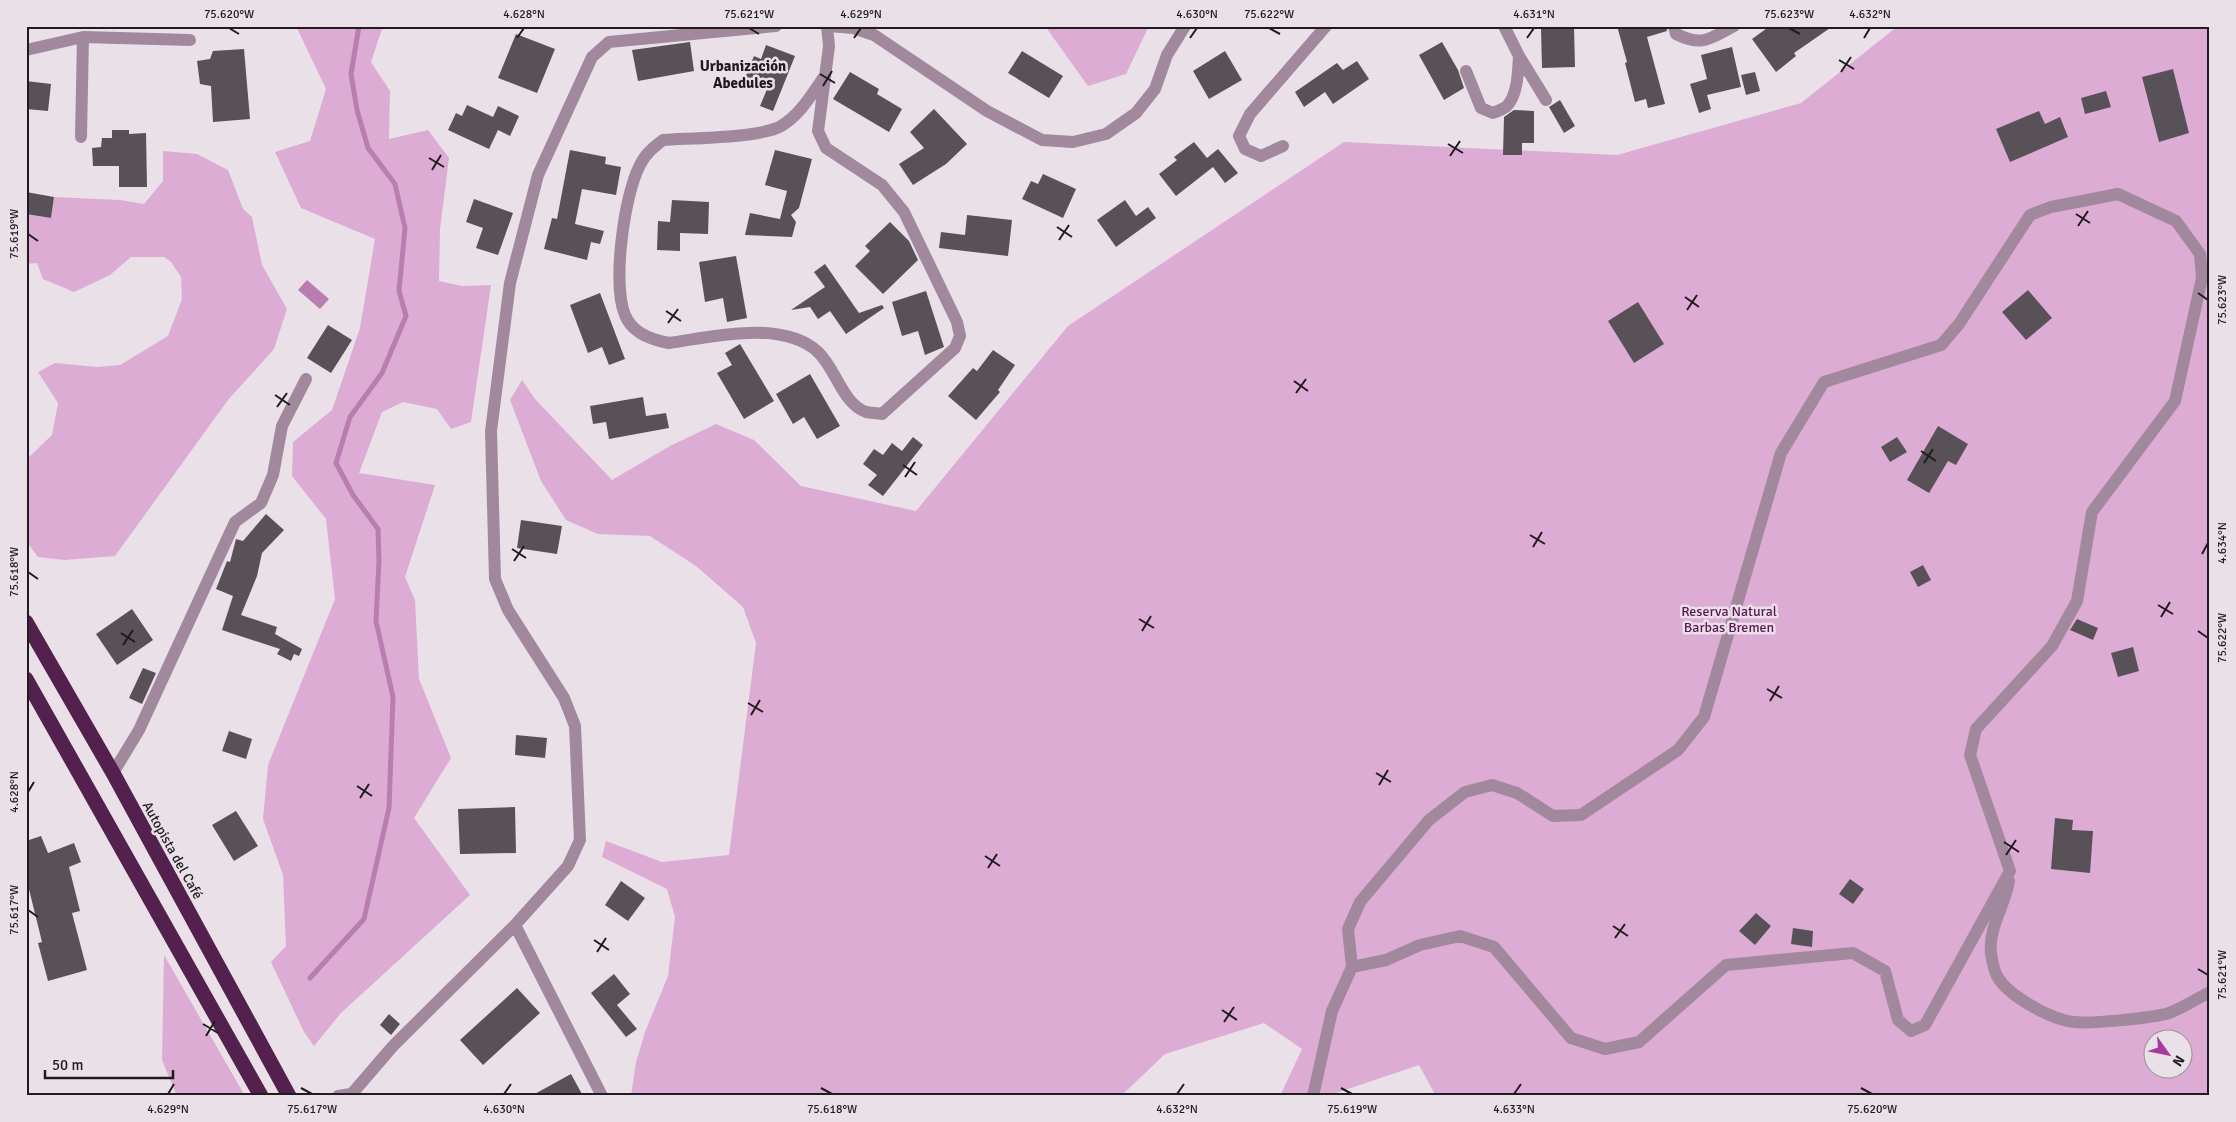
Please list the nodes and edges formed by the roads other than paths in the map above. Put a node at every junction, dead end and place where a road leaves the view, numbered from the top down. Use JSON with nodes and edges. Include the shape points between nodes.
{"nodes":[{"id":1,"x":776,"y":26,"type":"edge"},
{"id":2,"x":827,"y":26,"type":"edge"},
{"id":3,"x":1185,"y":26,"type":"edge"},
{"id":4,"x":1326,"y":26,"type":"edge"},
{"id":5,"x":1504,"y":26,"type":"edge"},
{"id":6,"x":1674,"y":26,"type":"edge"},
{"id":7,"x":1734,"y":26,"type":"edge"},
{"id":8,"x":83,"y":38,"type":"junction"},
{"id":9,"x":190,"y":40,"type":"dead end"},
{"id":10,"x":26,"y":50,"type":"edge"},
{"id":11,"x":1519,"y":56,"type":"junction"},
{"id":12,"x":1466,"y":71,"type":"dead end"},
{"id":13,"x":824,"y":77,"type":"junction"},
{"id":14,"x":1546,"y":100,"type":"dead end"},
{"id":15,"x":81,"y":138,"type":"dead end"},
{"id":16,"x":1283,"y":146,"type":"dead end"},
{"id":17,"x":306,"y":379,"type":"dead end"},
{"id":18,"x":26,"y":622,"type":"edge"},
{"id":19,"x":26,"y":679,"type":"edge"},
{"id":20,"x":113,"y":773,"type":"junction"},
{"id":21,"x":2010,"y":871,"type":"junction"},
{"id":22,"x":515,"y":925,"type":"junction"},
{"id":23,"x":1352,"y":967,"type":"junction"},
{"id":24,"x":2210,"y":992,"type":"edge"},
{"id":25,"x":346,"y":1095,"type":"edge"},
{"id":26,"x":260,"y":1096,"type":"edge"},
{"id":27,"x":289,"y":1096,"type":"edge"},
{"id":28,"x":602,"y":1096,"type":"edge"},
{"id":29,"x":1313,"y":1096,"type":"edge"}],
"edges":[{"from":1,"to":22,"type":"street","via":[[609,42],[592,57],[538,175],[510,283],[491,430],[495,579],[508,610],[564,698],[575,726],[580,840],[568,866]]},
{"from":2,"to":3,"type":"street","via":[[853,28],[874,35],[987,111],[1042,140],[1073,142],[1106,134],[1136,114],[1155,89],[1167,55]]},
{"from":2,"to":13,"type":"street"},
{"from":4,"to":16,"type":"street","via":[[1250,114],[1238,136],[1245,149],[1261,156]]},
{"from":5,"to":11,"type":"street"},
{"from":6,"to":7,"type":"street","via":[[1676,34],[1702,42]]},
{"from":8,"to":9,"type":"street"},
{"from":8,"to":10,"type":"street"},
{"from":8,"to":15,"type":"street"},
{"from":11,"to":12,"type":"street","via":[[1513,93],[1507,106],[1493,113],[1481,108]]},
{"from":11,"to":14,"type":"street"},
{"from":13,"to":13,"type":"street","via":[[818,131],[826,148],[882,185],[904,212],[957,322],[960,336],[955,348],[882,414],[866,412],[852,402],[818,352],[801,342],[763,332],[669,343],[653,340],[638,331],[625,317],[619,288],[625,213],[640,164],[651,150],[663,140],[761,133],[781,126],[798,112]]},
{"from":17,"to":20,"type":"street","via":[[282,426],[273,475],[261,503],[235,522],[139,730]]},
{"from":18,"to":20,"type":"highway","name":"Autopista del Café"},
{"from":19,"to":26,"type":"highway"},
{"from":20,"to":27,"type":"highway","name":"Autopista del Café"},
{"from":21,"to":23,"type":"street","via":[[1924,1025],[1911,1031],[1898,1020],[1885,971],[1853,953],[1726,965],[1639,1042],[1605,1049],[1571,1038],[1494,947],[1460,936],[1420,945],[1386,960]]},
{"from":21,"to":23,"type":"street","via":[[1970,755],[1976,729],[2052,646],[2077,601],[2092,512],[2175,400],[2202,278],[2200,254],[2176,221],[2118,194],[2051,207],[2030,215],[1959,324],[1941,345],[1824,382],[1781,453],[1704,718],[1678,750],[1581,815],[1553,816],[1517,793],[1492,785],[1465,792],[1429,820],[1360,902],[1348,929]]},
{"from":21,"to":24,"type":"street","via":[[2006,895],[1994,924],[1991,953],[1998,976],[2013,994],[2044,1012],[2074,1022],[2168,1013]]},
{"from":22,"to":25,"type":"street"},
{"from":22,"to":28,"type":"street"},
{"from":23,"to":29,"type":"street","via":[[1332,1011]]}]}
